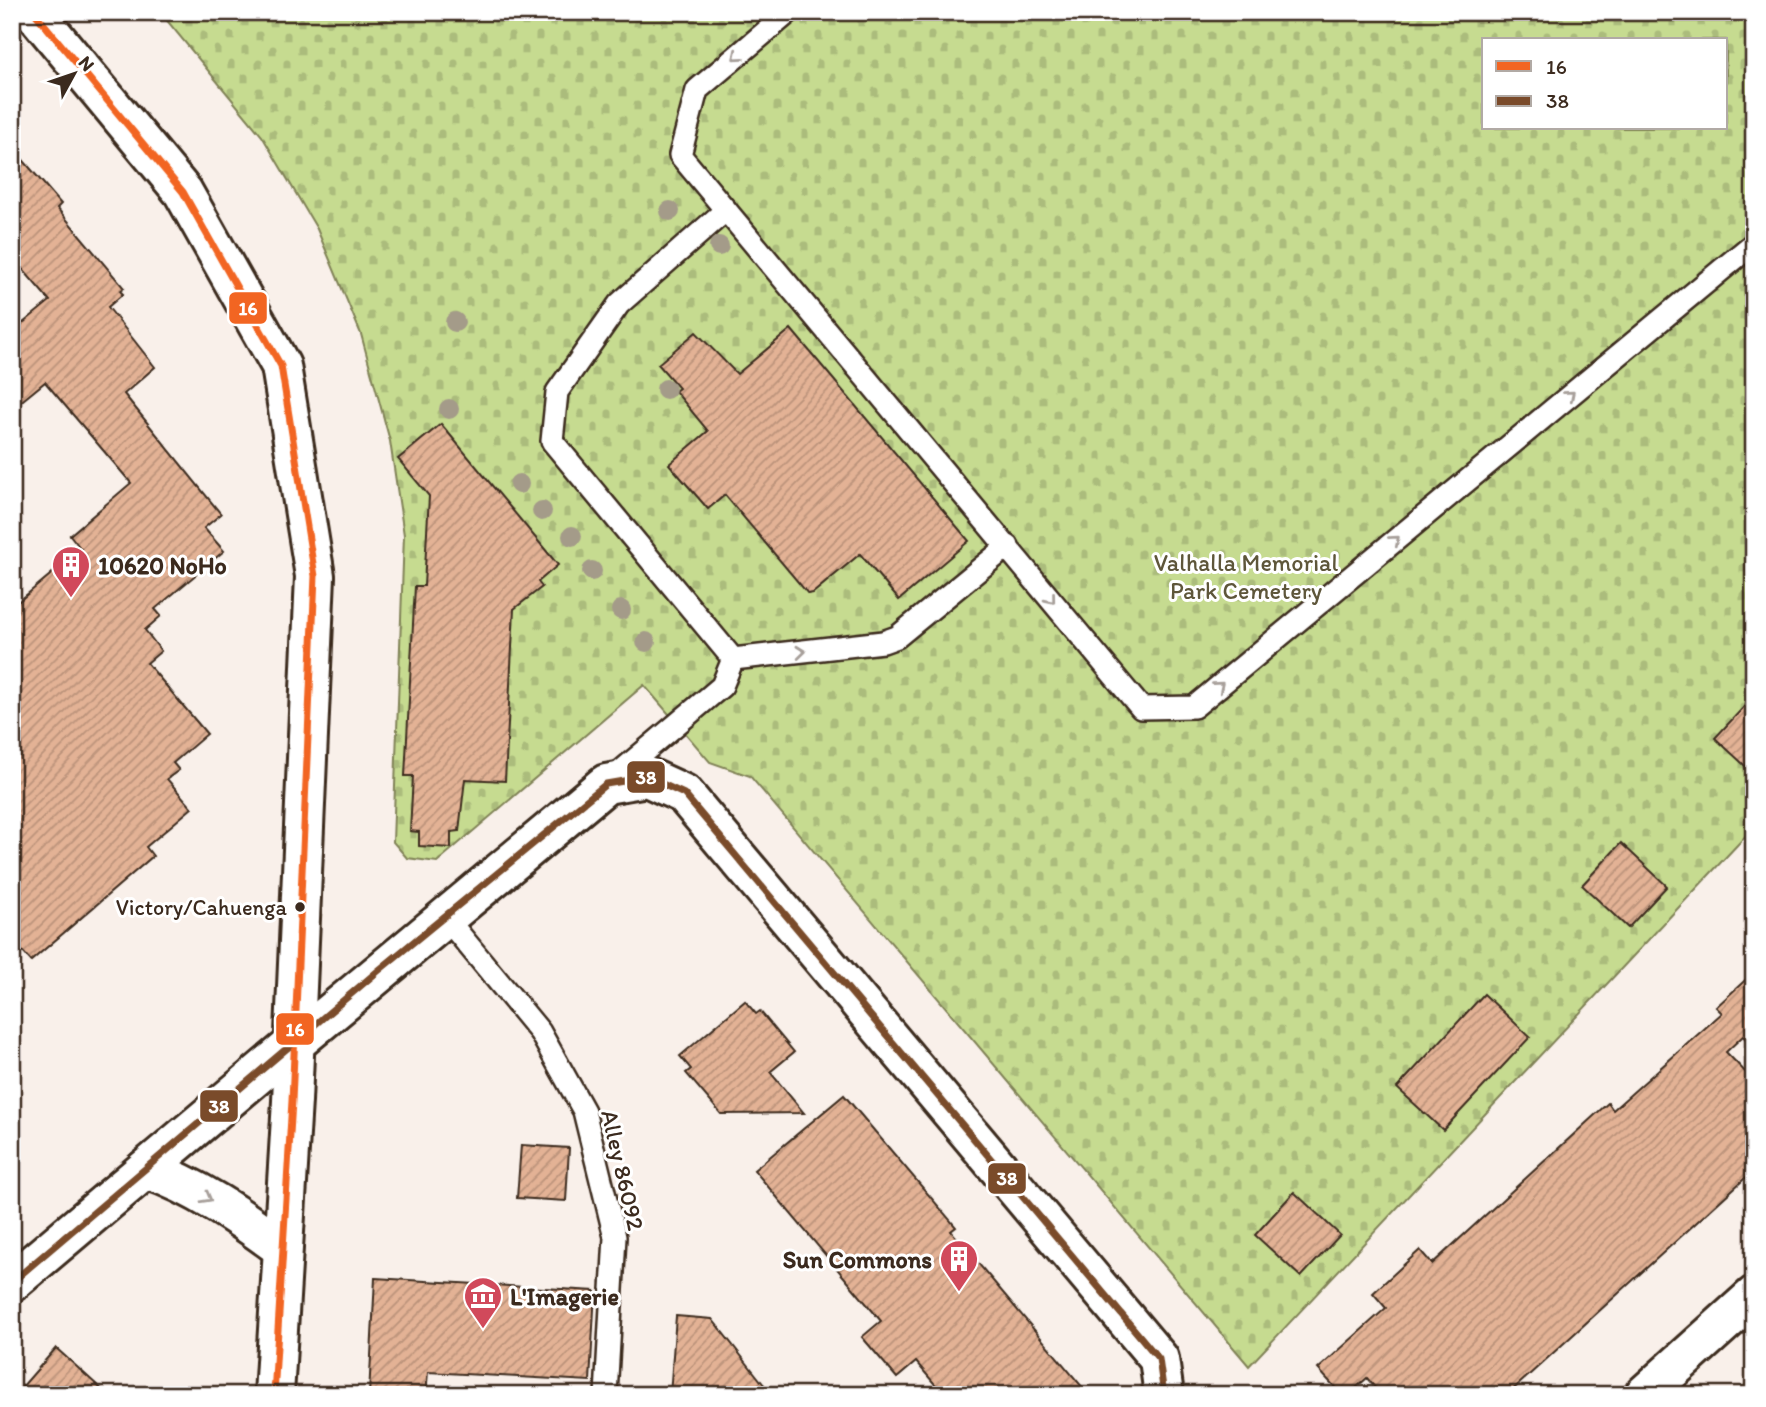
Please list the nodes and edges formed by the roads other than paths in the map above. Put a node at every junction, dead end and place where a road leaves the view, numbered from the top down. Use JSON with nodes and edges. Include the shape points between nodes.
{"nodes":[{"id":1,"x":34,"y":12,"type":"edge"},
{"id":2,"x":789,"y":12,"type":"edge"},
{"id":3,"x":726,"y":210,"type":"junction"},
{"id":4,"x":1754,"y":243,"type":"edge"},
{"id":5,"x":1008,"y":546,"type":"junction"},
{"id":6,"x":733,"y":659,"type":"junction"},
{"id":7,"x":606,"y":784,"type":"junction"},
{"id":8,"x":446,"y":918,"type":"junction"},
{"id":9,"x":295,"y":1043,"type":"junction"},
{"id":10,"x":146,"y":1169,"type":"junction"},
{"id":11,"x":282,"y":1248,"type":"junction"},
{"id":12,"x":12,"y":1282,"type":"edge"},
{"id":13,"x":1754,"y":1296,"type":"edge"},
{"id":14,"x":274,"y":1395,"type":"edge"},
{"id":15,"x":606,"y":1395,"type":"edge"},
{"id":16,"x":1164,"y":1395,"type":"edge"},
{"id":17,"x":1644,"y":1395,"type":"edge"}],
"edges":[{"from":1,"to":9,"type":"main road","via":[[183,192],[281,366],[315,576]]},
{"from":2,"to":3,"type":"lane","one_way":true,"via":[[696,90],[680,155]]},
{"from":3,"to":5,"type":"lane"},
{"from":3,"to":6,"type":"lane","via":[[619,304],[557,393],[552,441]]},
{"from":5,"to":4,"type":"lane","one_way":true,"via":[[1141,708],[1194,707]]},
{"from":6,"to":5,"type":"lane","one_way":true,"via":[[897,637]]},
{"from":6,"to":7,"type":"lane","via":[[722,686]]},
{"from":7,"to":8,"type":"main road"},
{"from":7,"to":16,"type":"main road","via":[[646,776],[684,794],[1159,1359]]},
{"from":8,"to":9,"type":"main road"},
{"from":8,"to":15,"type":"lane","name":"Alley 86092","via":[[540,1032],[584,1111],[615,1237]]},
{"from":9,"to":10,"type":"main road"},
{"from":9,"to":11,"type":"main road"},
{"from":10,"to":11,"type":"main road","one_way":true,"via":[[228,1210]]},
{"from":10,"to":12,"type":"main road"},
{"from":11,"to":14,"type":"main road"},
{"from":13,"to":17,"type":"main road"}]}
